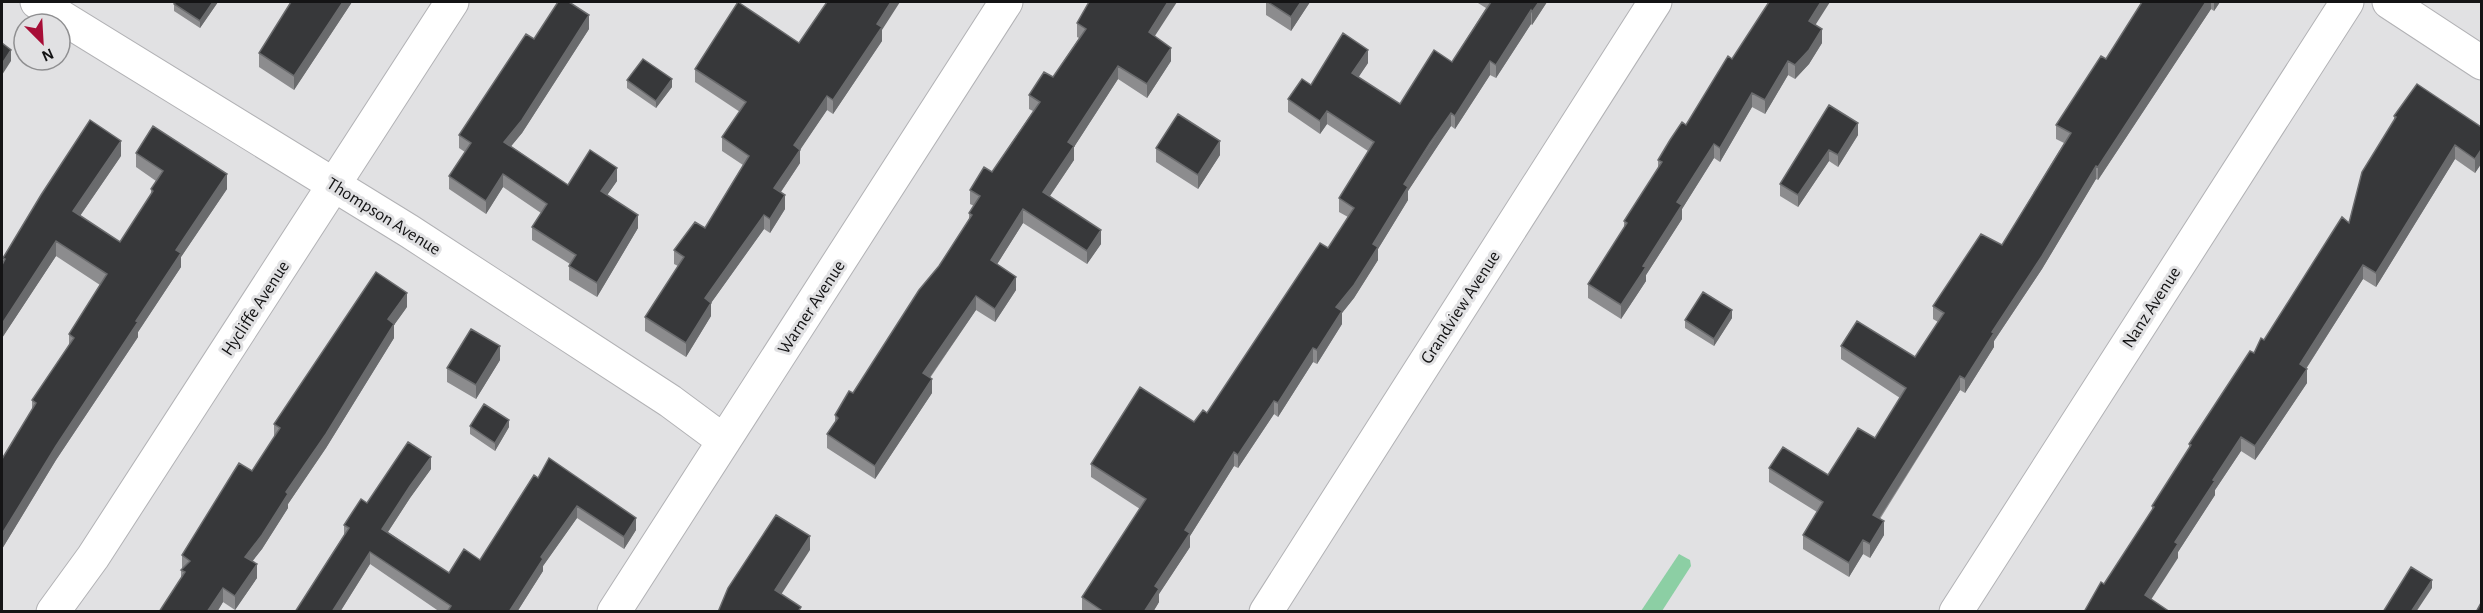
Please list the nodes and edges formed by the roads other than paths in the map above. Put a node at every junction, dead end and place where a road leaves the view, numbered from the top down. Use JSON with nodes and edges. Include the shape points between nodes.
{"nodes":[{"id":1,"x":37,"y":2,"type":"edge"},
{"id":2,"x":452,"y":2,"type":"edge"},
{"id":3,"x":1006,"y":2,"type":"edge"},
{"id":4,"x":1655,"y":2,"type":"edge"},
{"id":5,"x":2347,"y":2,"type":"edge"},
{"id":6,"x":2389,"y":2,"type":"edge"},
{"id":7,"x":2481,"y":63,"type":"edge"},
{"id":8,"x":335,"y":186,"type":"junction"},
{"id":9,"x":724,"y":441,"type":"junction"},
{"id":10,"x":53,"y":612,"type":"edge"},
{"id":11,"x":614,"y":612,"type":"edge"},
{"id":12,"x":1266,"y":612,"type":"edge"},
{"id":13,"x":1956,"y":612,"type":"edge"}],
"edges":[{"from":1,"to":8,"type":"street","name":"Thompson Avenue"},
{"from":2,"to":8,"type":"street","name":"Hycliffe Avenue"},
{"from":3,"to":9,"type":"street","name":"Warner Avenue"},
{"from":4,"to":12,"type":"street","name":"Grandview Avenue"},
{"from":5,"to":13,"type":"street","name":"Nanz Avenue"},
{"from":6,"to":7,"type":"street"},
{"from":8,"to":9,"type":"street","name":"Thompson Avenue","via":[[670,401]]},
{"from":8,"to":10,"type":"street","name":"Hycliffe Avenue"},
{"from":9,"to":11,"type":"street","name":"Warner Avenue"}]}
